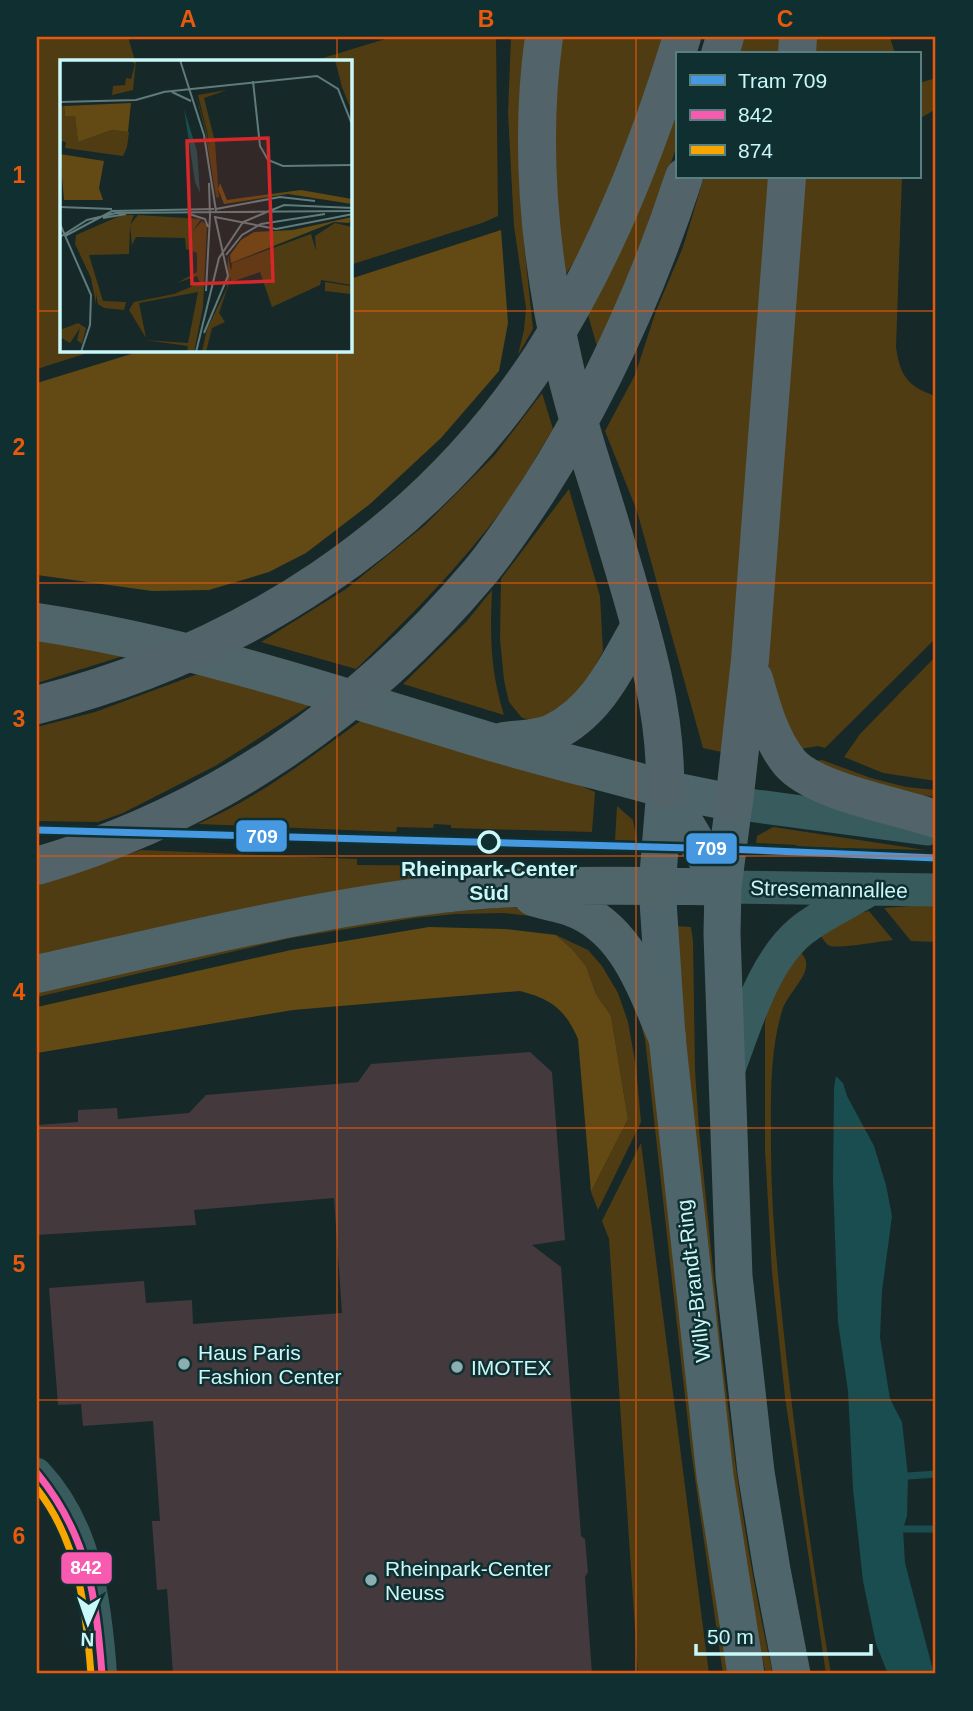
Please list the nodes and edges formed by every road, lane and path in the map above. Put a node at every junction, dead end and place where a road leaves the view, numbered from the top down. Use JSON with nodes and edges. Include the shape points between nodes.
{"nodes":[{"id":1,"x":544,"y":37,"type":"edge"},
{"id":2,"x":676,"y":57,"type":"edge"},
{"id":3,"x":684,"y":178,"type":"edge"},
{"id":4,"x":787,"y":178,"type":"edge"},
{"id":5,"x":37,"y":622,"type":"edge"},
{"id":6,"x":640,"y":626,"type":"junction"},
{"id":7,"x":750,"y":660,"type":"junction"},
{"id":8,"x":37,"y":705,"type":"edge"},
{"id":9,"x":495,"y":743,"type":"junction"},
{"id":10,"x":665,"y":789,"type":"junction"},
{"id":11,"x":734,"y":803,"type":"junction"},
{"id":12,"x":936,"y":819,"type":"edge"},
{"id":13,"x":936,"y":830,"type":"edge"},
{"id":14,"x":692,"y":835,"type":"junction"},
{"id":15,"x":37,"y":866,"type":"edge"},
{"id":16,"x":658,"y":874,"type":"junction"},
{"id":17,"x":723,"y":887,"type":"junction"},
{"id":18,"x":501,"y":888,"type":"junction"},
{"id":19,"x":871,"y":889,"type":"junction"},
{"id":20,"x":936,"y":890,"type":"edge"},
{"id":21,"x":37,"y":974,"type":"edge"},
{"id":22,"x":667,"y":1037,"type":"junction"},
{"id":23,"x":726,"y":1076,"type":"junction"},
{"id":24,"x":37,"y":1473,"type":"edge"},
{"id":25,"x":102,"y":1674,"type":"edge"},
{"id":26,"x":746,"y":1674,"type":"edge"},
{"id":27,"x":792,"y":1674,"type":"edge"}],
"edges":[{"from":1,"to":6,"type":"highway","via":[[536,150],[539,225],[551,301],[566,375]]},
{"from":2,"to":8,"type":"highway","via":[[634,174],[582,287],[542,355],[479,440],[400,520],[297,597],[184,656]]},
{"from":3,"to":15,"type":"highway","via":[[606,374],[564,451],[481,572],[438,619],[340,710],[283,752],[175,814]]},
{"from":4,"to":7,"type":"highway"},
{"from":5,"to":9,"type":"highway","via":[[274,675]]},
{"from":6,"to":9,"type":"highway","via":[[601,693],[575,719],[550,734]]},
{"from":6,"to":10,"type":"highway","via":[[663,735]]},
{"from":7,"to":11,"type":"highway"},
{"from":7,"to":12,"type":"highway","via":[[761,705],[791,765],[853,795]]},
{"from":9,"to":10,"type":"highway"},
{"from":10,"to":11,"type":"main road"},
{"from":10,"to":14,"type":"main road","name":"Stresemannallee"},
{"from":10,"to":16,"type":"main road","name":"Willy-Brandt-Ring"},
{"from":11,"to":13,"type":"main road"},
{"from":11,"to":14,"type":"main road"},
{"from":11,"to":17,"type":"main road","name":"Willy-Brandt-Ring"},
{"from":14,"to":16,"type":"main road"},
{"from":14,"to":17,"type":"main road","name":"Stresemannallee"},
{"from":16,"to":17,"type":"main road","name":"Stresemannallee"},
{"from":16,"to":18,"type":"highway"},
{"from":16,"to":22,"type":"main road","name":"Willy-Brandt-Ring"},
{"from":17,"to":19,"type":"main road","name":"Stresemannallee"},
{"from":17,"to":23,"type":"main road","name":"Willy-Brandt-Ring"},
{"from":18,"to":21,"type":"highway","via":[[301,915]]},
{"from":18,"to":22,"type":"highway","via":[[572,908],[603,925],[623,944]]},
{"from":19,"to":20,"type":"main road","name":"Stresemannallee"},
{"from":19,"to":23,"type":"main road","via":[[819,919],[782,951],[766,977]]},
{"from":22,"to":26,"type":"main road","name":"Willy-Brandt-Ring","via":[[715,1476]]},
{"from":23,"to":27,"type":"main road","name":"Willy-Brandt-Ring","via":[[734,1276],[758,1485]]},
{"from":24,"to":25,"type":"street","via":[[65,1513],[91,1579]]}]}
